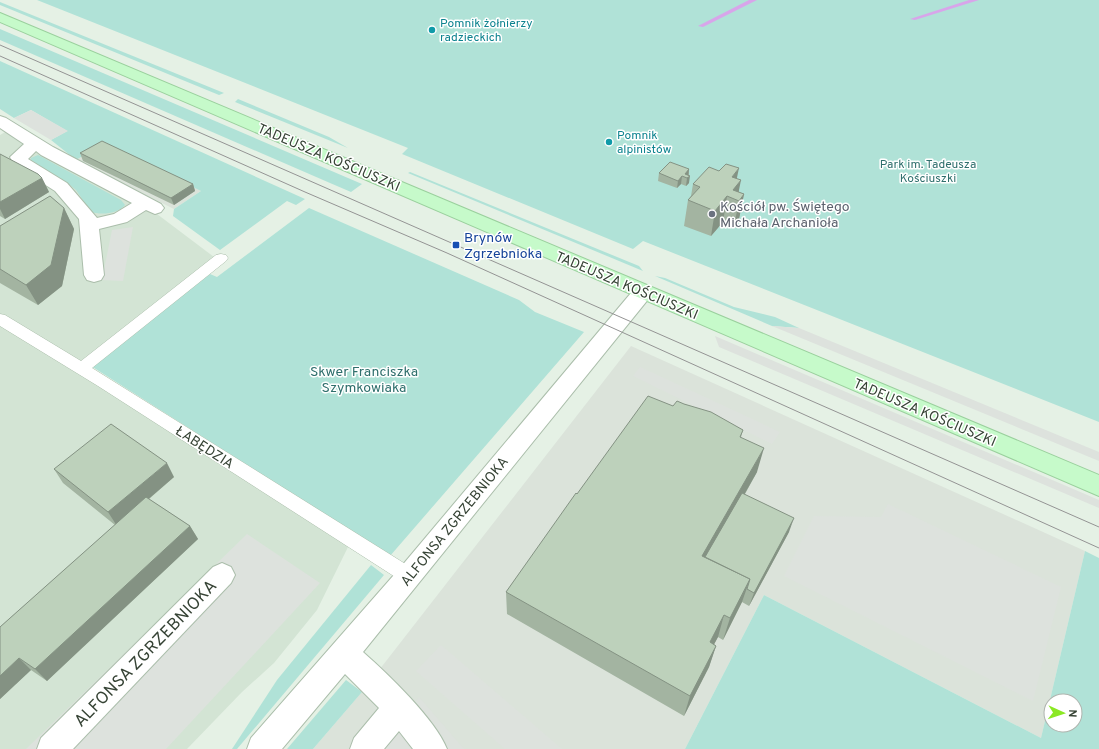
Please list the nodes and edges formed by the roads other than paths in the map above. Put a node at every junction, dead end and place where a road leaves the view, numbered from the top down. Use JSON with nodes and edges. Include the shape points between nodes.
{"nodes":[{"id":1,"x":0,"y":17,"type":"edge"},
{"id":2,"x":0,"y":121,"type":"edge"},
{"id":3,"x":36,"y":144,"type":"junction"},
{"id":4,"x":89,"y":226,"type":"junction"},
{"id":5,"x":221,"y":258,"type":"dead end"},
{"id":6,"x":94,"y":275,"type":"dead end"},
{"id":7,"x":643,"y":292,"type":"junction"},
{"id":8,"x":0,"y":319,"type":"edge"},
{"id":9,"x":82,"y":368,"type":"junction"},
{"id":10,"x":1099,"y":486,"type":"edge"},
{"id":11,"x":222,"y":575,"type":"dead end"},
{"id":12,"x":409,"y":576,"type":"junction"},
{"id":13,"x":344,"y":654,"type":"junction"},
{"id":14,"x":399,"y":707,"type":"junction"},
{"id":15,"x":52,"y":749,"type":"edge"},
{"id":16,"x":262,"y":749,"type":"edge"},
{"id":17,"x":365,"y":749,"type":"edge"},
{"id":18,"x":432,"y":749,"type":"edge"}],
"edges":[{"from":1,"to":7,"type":"street","name":"TADEUSZA KOŚCIUSZKI"},
{"from":2,"to":3,"type":"street"},
{"from":3,"to":4,"type":"street","via":[[19,157],[20,161],[61,187],[88,218]]},
{"from":3,"to":4,"type":"street","via":[[150,205],[120,218]]},
{"from":4,"to":6,"type":"street"},
{"from":5,"to":9,"type":"lane"},
{"from":7,"to":10,"type":"street","name":"TADEUSZA KOŚCIUSZKI"},
{"from":7,"to":12,"type":"street","name":"ALFONSA ZGRZEBNIOKA"},
{"from":8,"to":9,"type":"lane","name":"ŁABĘDZIA"},
{"from":9,"to":12,"type":"lane","name":"ŁABĘDZIA"},
{"from":11,"to":15,"type":"street","name":"ALFONSA ZGRZEBNIOKA"},
{"from":12,"to":13,"type":"street","name":"ALFONSA ZGRZEBNIOKA"},
{"from":13,"to":14,"type":"street"},
{"from":13,"to":16,"type":"street","name":"ALFONSA ZGRZEBNIOKA"},
{"from":14,"to":17,"type":"street"},
{"from":14,"to":18,"type":"street"}]}
